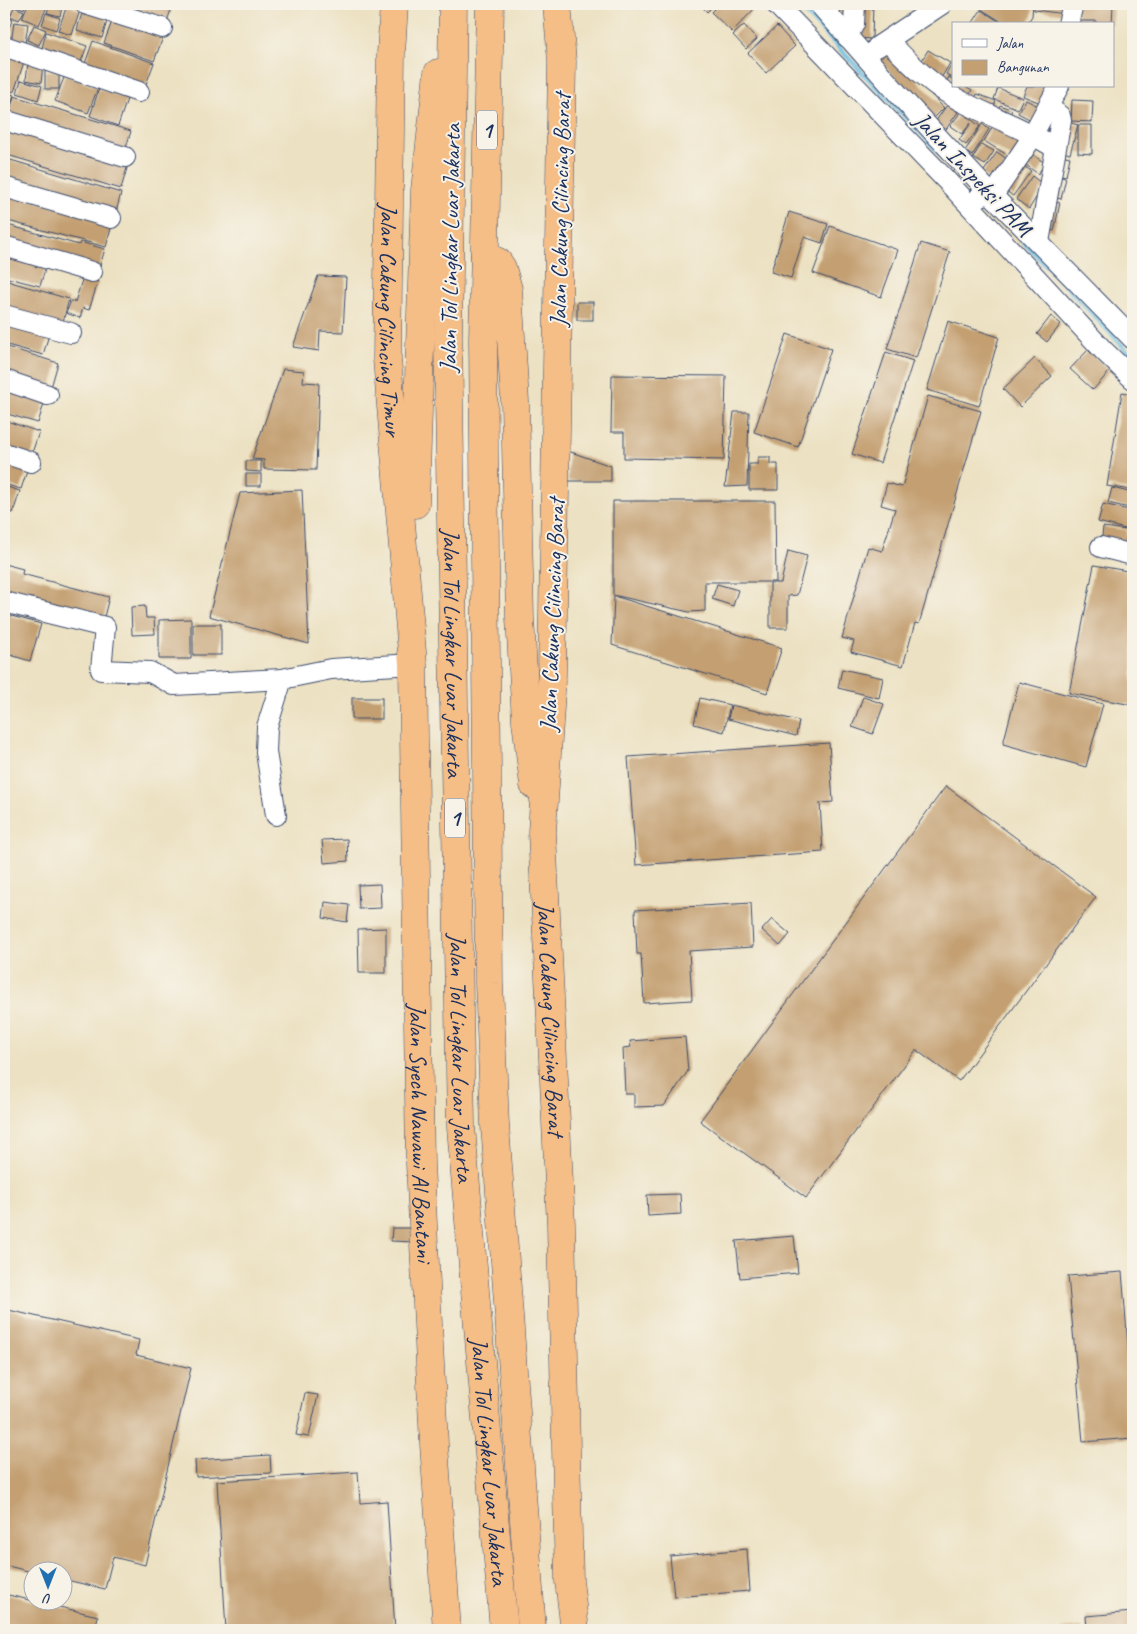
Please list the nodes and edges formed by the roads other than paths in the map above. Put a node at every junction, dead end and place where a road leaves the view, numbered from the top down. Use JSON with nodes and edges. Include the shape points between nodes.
{"nodes":[{"id":1,"x":85,"y":4,"type":"edge"},
{"id":2,"x":394,"y":4,"type":"edge"},
{"id":3,"x":490,"y":4,"type":"edge"},
{"id":4,"x":557,"y":4,"type":"edge"},
{"id":5,"x":776,"y":4,"type":"edge"},
{"id":6,"x":855,"y":4,"type":"edge"},
{"id":7,"x":942,"y":4,"type":"edge"},
{"id":8,"x":1073,"y":4,"type":"edge"},
{"id":9,"x":823,"y":5,"type":"edge"},
{"id":10,"x":453,"y":6,"type":"edge"},
{"id":11,"x":1068,"y":22,"type":"edge"},
{"id":12,"x":162,"y":28,"type":"dead end"},
{"id":13,"x":847,"y":37,"type":"junction"},
{"id":14,"x":888,"y":41,"type":"junction"},
{"id":15,"x":4,"y":46,"type":"edge"},
{"id":16,"x":851,"y":60,"type":"junction"},
{"id":17,"x":1058,"y":88,"type":"edge"},
{"id":18,"x":139,"y":92,"type":"dead end"},
{"id":19,"x":1049,"y":107,"type":"junction"},
{"id":20,"x":4,"y":120,"type":"edge"},
{"id":21,"x":1034,"y":134,"type":"junction"},
{"id":22,"x":1055,"y":148,"type":"junction"},
{"id":23,"x":125,"y":157,"type":"dead end"},
{"id":24,"x":4,"y":187,"type":"edge"},
{"id":25,"x":978,"y":199,"type":"junction"},
{"id":26,"x":111,"y":218,"type":"dead end"},
{"id":27,"x":1039,"y":242,"type":"junction"},
{"id":28,"x":4,"y":246,"type":"edge"},
{"id":29,"x":485,"y":256,"type":"junction"},
{"id":30,"x":92,"y":272,"type":"dead end"},
{"id":31,"x":4,"y":315,"type":"edge"},
{"id":32,"x":71,"y":333,"type":"dead end"},
{"id":33,"x":1133,"y":339,"type":"edge"},
{"id":34,"x":1133,"y":379,"type":"edge"},
{"id":35,"x":4,"y":380,"type":"edge"},
{"id":36,"x":48,"y":395,"type":"dead end"},
{"id":37,"x":4,"y":453,"type":"edge"},
{"id":38,"x":31,"y":462,"type":"dead end"},
{"id":39,"x":1101,"y":547,"type":"dead end"},
{"id":40,"x":1133,"y":555,"type":"edge"},
{"id":41,"x":4,"y":602,"type":"edge"},
{"id":42,"x":412,"y":636,"type":"junction"},
{"id":43,"x":413,"y":664,"type":"junction"},
{"id":44,"x":282,"y":679,"type":"junction"},
{"id":45,"x":276,"y":815,"type":"dead end"},
{"id":46,"x":542,"y":832,"type":"junction"},
{"id":47,"x":447,"y":1630,"type":"edge"},
{"id":48,"x":504,"y":1630,"type":"edge"},
{"id":49,"x":532,"y":1630,"type":"edge"},
{"id":50,"x":575,"y":1630,"type":"edge"}],
"edges":[{"from":1,"to":12,"type":"street"},
{"from":2,"to":42,"type":"highway","name":"Jalan Cakung Cilincing Timur","via":[[387,359]]},
{"from":3,"to":29,"type":"highway","name":"Jalan Tol Lingkar Luar Jakarta","number":"1"},
{"from":4,"to":46,"type":"highway","name":"Jalan Cakung Cilincing Barat","via":[[562,61],[555,542],[552,675]]},
{"from":5,"to":16,"type":"street","name":"Jalan Inspeksi PAM"},
{"from":6,"to":13,"type":"street","via":[[854,24]]},
{"from":7,"to":14,"type":"street"},
{"from":8,"to":11,"type":"street"},
{"from":9,"to":13,"type":"street"},
{"from":10,"to":42,"type":"highway","via":[[435,87],[424,190]]},
{"from":10,"to":48,"type":"highway","name":"Jalan Tol Lingkar Luar Jakarta","number":"1","via":[[448,347],[461,1128]]},
{"from":13,"to":16,"type":"street"},
{"from":14,"to":16,"type":"street"},
{"from":14,"to":21,"type":"street","via":[[950,95]]},
{"from":15,"to":18,"type":"street"},
{"from":16,"to":25,"type":"street"},
{"from":16,"to":25,"type":"street","name":"Jalan Inspeksi PAM","via":[[946,180]]},
{"from":17,"to":19,"type":"street"},
{"from":19,"to":21,"type":"street"},
{"from":19,"to":22,"type":"street","via":[[1061,120]]},
{"from":20,"to":23,"type":"street"},
{"from":21,"to":22,"type":"street"},
{"from":21,"to":25,"type":"street","via":[[998,188]]},
{"from":22,"to":27,"type":"street"},
{"from":24,"to":26,"type":"street"},
{"from":25,"to":27,"type":"street"},
{"from":25,"to":34,"type":"street","name":"Jalan Inspeksi PAM","via":[[1103,350]]},
{"from":27,"to":33,"type":"street"},
{"from":28,"to":30,"type":"street"},
{"from":29,"to":46,"type":"highway","via":[[498,262],[508,289],[528,754]]},
{"from":29,"to":49,"type":"highway","name":"Jalan Tol Lingkar Luar Jakarta","number":"1","via":[[483,350],[489,983],[495,1125]]},
{"from":31,"to":32,"type":"street"},
{"from":35,"to":36,"type":"street"},
{"from":37,"to":38,"type":"street"},
{"from":39,"to":40,"type":"street"},
{"from":41,"to":44,"type":"street","via":[[104,627],[101,670],[150,672],[174,685]]},
{"from":42,"to":43,"type":"highway","name":"Jalan Syech Nawawi Al Bantani"},
{"from":43,"to":44,"type":"street","via":[[331,669]]},
{"from":43,"to":47,"type":"highway","name":"Jalan Syech Nawawi Al Bantani","via":[[420,1164],[433,1436]]},
{"from":44,"to":45,"type":"street","via":[[267,727],[266,752]]},
{"from":46,"to":50,"type":"highway","name":"Jalan Cakung Cilincing Barat","via":[[561,1225],[569,1581]]}]}
